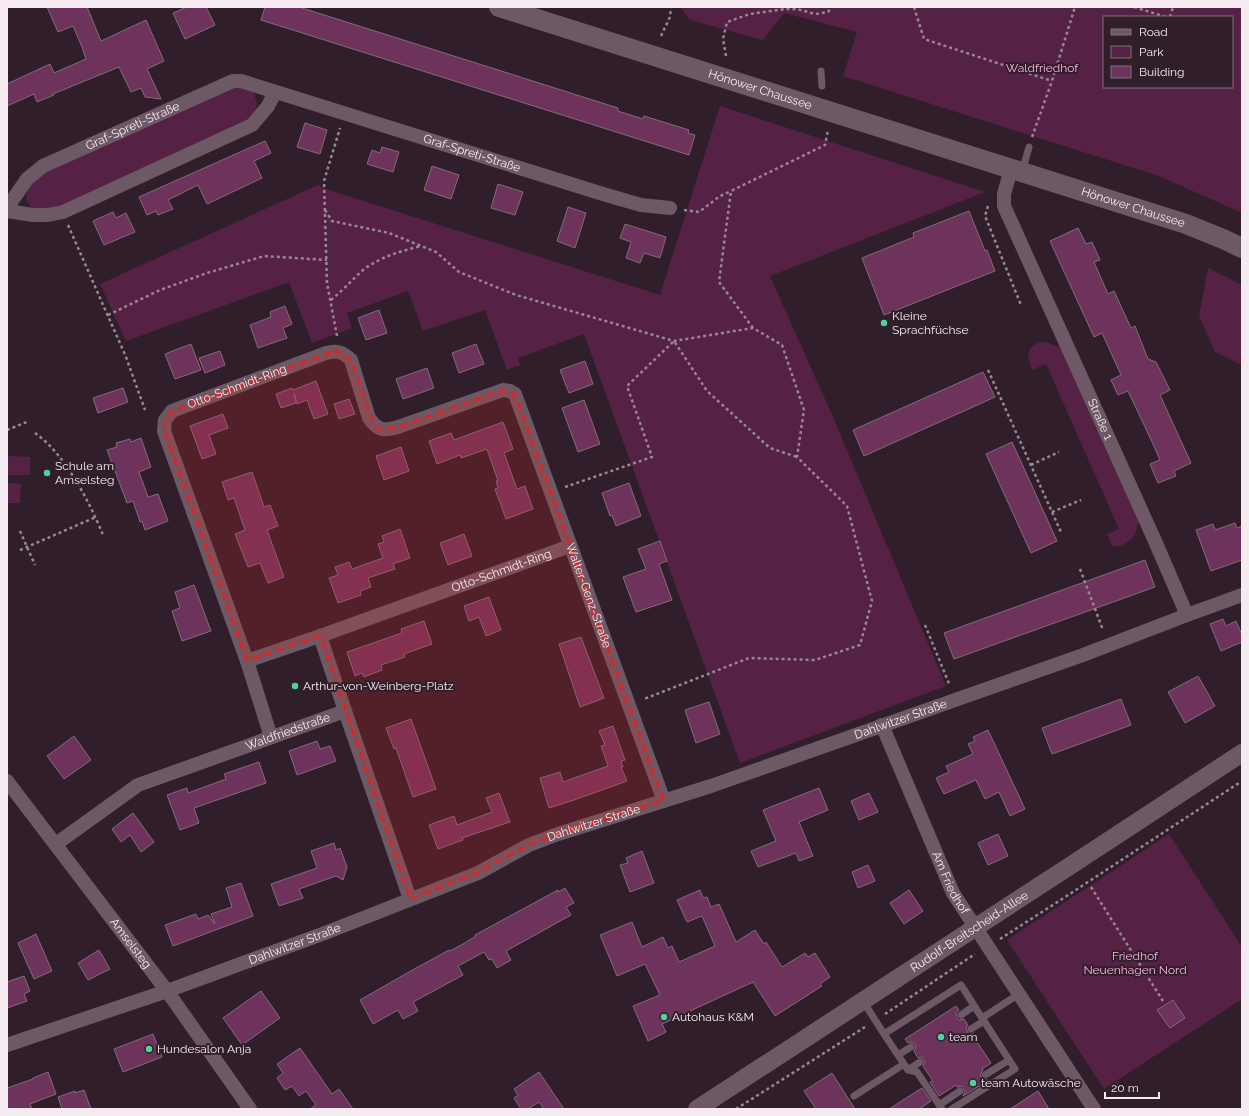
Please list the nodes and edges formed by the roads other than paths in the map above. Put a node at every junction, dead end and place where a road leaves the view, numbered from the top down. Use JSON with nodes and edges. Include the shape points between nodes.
{"nodes":[{"id":1,"x":499,"y":7,"type":"edge"},
{"id":2,"x":821,"y":71,"type":"dead end"},
{"id":3,"x":822,"y":86,"type":"dead end"},
{"id":4,"x":275,"y":92,"type":"junction"},
{"id":5,"x":1029,"y":147,"type":"road end"},
{"id":6,"x":1016,"y":170,"type":"junction"},
{"id":7,"x":670,"y":208,"type":"road end"},
{"id":8,"x":7,"y":209,"type":"edge"},
{"id":9,"x":1242,"y":248,"type":"edge"},
{"id":10,"x":340,"y":352,"type":"joint"},
{"id":11,"x":570,"y":546,"type":"junction"},
{"id":12,"x":1242,"y":595,"type":"edge"},
{"id":13,"x":1187,"y":615,"type":"junction"},
{"id":14,"x":320,"y":636,"type":"junction"},
{"id":15,"x":247,"y":661,"type":"junction"},
{"id":16,"x":345,"y":711,"type":"junction"},
{"id":17,"x":882,"y":725,"type":"junction"},
{"id":18,"x":271,"y":737,"type":"junction"},
{"id":19,"x":1242,"y":752,"type":"edge"},
{"id":20,"x":7,"y":781,"type":"edge"},
{"id":21,"x":664,"y":801,"type":"junction"},
{"id":22,"x":56,"y":844,"type":"junction"},
{"id":23,"x":410,"y":899,"type":"junction"},
{"id":24,"x":976,"y":927,"type":"junction"},
{"id":25,"x":167,"y":991,"type":"junction"},
{"id":26,"x":1019,"y":994,"type":"junction"},
{"id":27,"x":863,"y":1001,"type":"junction"},
{"id":28,"x":974,"y":1006,"type":"junction"},
{"id":29,"x":961,"y":1014,"type":"dead end"},
{"id":30,"x":983,"y":1019,"type":"junction"},
{"id":31,"x":971,"y":1029,"type":"dead end"},
{"id":32,"x":884,"y":1034,"type":"junction"},
{"id":33,"x":7,"y":1045,"type":"edge"},
{"id":34,"x":911,"y":1047,"type":"dead end"},
{"id":35,"x":898,"y":1055,"type":"junction"},
{"id":36,"x":1009,"y":1060,"type":"junction"},
{"id":37,"x":920,"y":1062,"type":"dead end"},
{"id":38,"x":906,"y":1067,"type":"junction"},
{"id":39,"x":986,"y":1075,"type":"dead end"},
{"id":40,"x":960,"y":1091,"type":"dead end"},
{"id":41,"x":854,"y":1096,"type":"dead end"},
{"id":42,"x":940,"y":1107,"type":"edge"},
{"id":43,"x":250,"y":1109,"type":"edge"},
{"id":44,"x":697,"y":1109,"type":"edge"},
{"id":45,"x":952,"y":1109,"type":"edge"},
{"id":46,"x":1094,"y":1109,"type":"edge"}],
"edges":[{"from":1,"to":6,"type":"main road","name":"Hönower Chaussee"},
{"from":2,"to":3,"type":"lane"},
{"from":4,"to":7,"type":"street","name":"Graf-Spreti-Straße","via":[[603,194],[641,205]]},
{"from":4,"to":8,"type":"street","name":"Graf-Spreti-Straße","via":[[268,106],[252,125],[63,212],[33,215]]},
{"from":4,"to":8,"type":"street","name":"Graf-Spreti-Straße","via":[[241,81],[233,81],[43,166],[27,179]]},
{"from":5,"to":6,"type":"lane"},
{"from":6,"to":9,"type":"main road","name":"Hönower Chaussee","via":[[1186,224]]},
{"from":6,"to":13,"type":"street","name":"Straße 1","via":[[1004,194],[1004,206]]},
{"from":10,"to":11,"type":"street","name":"Walter-Genz-Straße","via":[[350,360],[369,418],[380,429],[398,427],[502,390],[515,394]]},
{"from":10,"to":15,"type":"street","name":"Otto-Schmidt-Ring","via":[[326,353],[172,411],[165,420],[164,431]]},
{"from":11,"to":14,"type":"street","name":"Otto-Schmidt-Ring"},
{"from":11,"to":21,"type":"street","name":"Walter-Genz-Straße"},
{"from":12,"to":13,"type":"street"},
{"from":13,"to":17,"type":"street","name":"Dahlwitzer Straße"},
{"from":14,"to":15,"type":"street","name":"Otto-Schmidt-Ring"},
{"from":14,"to":16,"type":"street"},
{"from":15,"to":18,"type":"street","name":"Otto-Schmidt-Ring"},
{"from":16,"to":18,"type":"street","name":"Waldfriedstraße"},
{"from":16,"to":23,"type":"street","name":"Waldfriedstraße"},
{"from":17,"to":21,"type":"street","name":"Dahlwitzer Straße"},
{"from":17,"to":24,"type":"street","name":"Am Friedhof","via":[[953,893]]},
{"from":18,"to":22,"type":"street","name":"Waldfriedstraße","via":[[138,785]]},
{"from":19,"to":24,"type":"street","name":"Rudolf-Breitscheid-Allee"},
{"from":20,"to":22,"type":"street","name":"Amselsteg"},
{"from":21,"to":23,"type":"street","name":"Dahlwitzer Straße","via":[[529,845],[478,873]]},
{"from":22,"to":25,"type":"street","name":"Amselsteg"},
{"from":23,"to":25,"type":"street","name":"Dahlwitzer Straße","via":[[274,953]]},
{"from":24,"to":26,"type":"street","name":"Am Friedhof"},
{"from":24,"to":27,"type":"street","name":"Rudolf-Breitscheid-Allee"},
{"from":25,"to":33,"type":"street","name":"Dahlwitzer Straße"},
{"from":25,"to":43,"type":"street","name":"Amselsteg"},
{"from":26,"to":30,"type":"lane"},
{"from":26,"to":46,"type":"street","name":"Am Friedhof"},
{"from":27,"to":32,"type":"lane"},
{"from":27,"to":44,"type":"street","name":"Rudolf-Breitscheid-Allee"},
{"from":28,"to":29,"type":"lane"},
{"from":28,"to":30,"type":"lane"},
{"from":28,"to":32,"type":"lane","via":[[961,985]]},
{"from":30,"to":31,"type":"lane"},
{"from":30,"to":36,"type":"lane"},
{"from":32,"to":35,"type":"lane"},
{"from":34,"to":35,"type":"lane"},
{"from":35,"to":38,"type":"lane"},
{"from":36,"to":39,"type":"lane"},
{"from":36,"to":45,"type":"lane","via":[[1015,1069]]},
{"from":37,"to":38,"type":"lane"},
{"from":38,"to":41,"type":"lane"},
{"from":38,"to":42,"type":"lane","via":[[917,1072]]},
{"from":40,"to":42,"type":"lane"}]}
